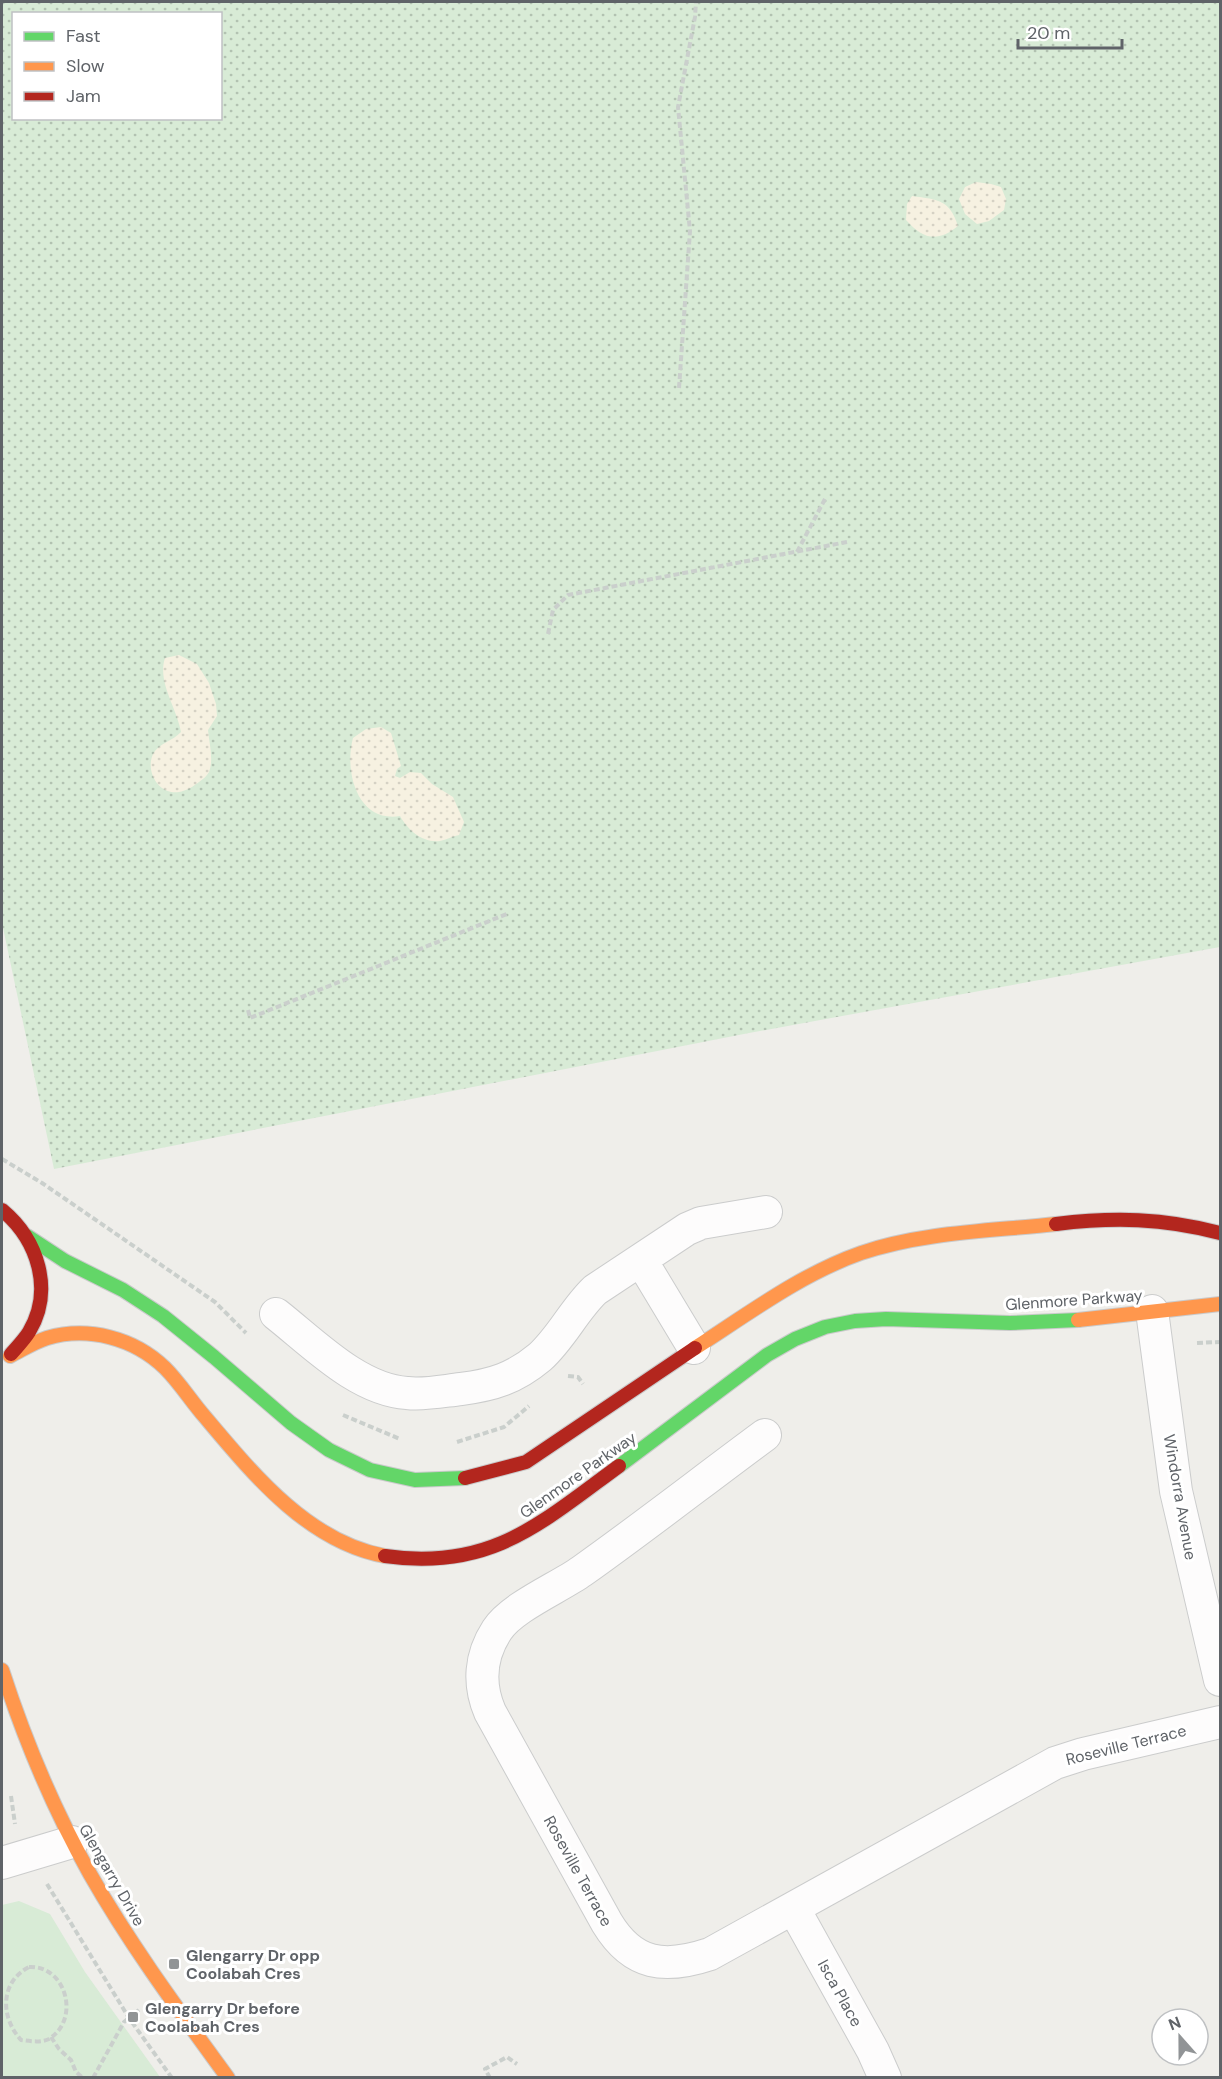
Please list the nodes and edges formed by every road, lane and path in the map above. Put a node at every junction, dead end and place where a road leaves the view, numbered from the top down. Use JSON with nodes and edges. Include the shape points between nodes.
{"nodes":[{"id":1,"x":696,"y":2,"type":"edge"},
{"id":2,"x":679,"y":388,"type":"dead end"},
{"id":3,"x":825,"y":499,"type":"dead end"},
{"id":4,"x":847,"y":542,"type":"dead end"},
{"id":5,"x":797,"y":552,"type":"junction"},
{"id":6,"x":548,"y":634,"type":"dead end"},
{"id":7,"x":509,"y":914,"type":"dead end"},
{"id":8,"x":248,"y":1010,"type":"dead end"},
{"id":9,"x":2,"y":1210,"type":"edge"},
{"id":10,"x":766,"y":1212,"type":"dead end"},
{"id":11,"x":1221,"y":1233,"type":"edge"},
{"id":12,"x":27,"y":1236,"type":"junction"},
{"id":13,"x":641,"y":1260,"type":"junction"},
{"id":14,"x":1221,"y":1304,"type":"edge"},
{"id":15,"x":1152,"y":1311,"type":"junction"},
{"id":16,"x":276,"y":1314,"type":"dead end"},
{"id":17,"x":694,"y":1348,"type":"junction"},
{"id":18,"x":6,"y":1358,"type":"edge"},
{"id":19,"x":765,"y":1435,"type":"dead end"},
{"id":20,"x":2,"y":1670,"type":"edge"},
{"id":21,"x":1221,"y":1680,"type":"edge"},
{"id":22,"x":1221,"y":1722,"type":"edge"},
{"id":23,"x":11,"y":1794,"type":"dead end"},
{"id":24,"x":20,"y":1833,"type":"dead end"},
{"id":25,"x":72,"y":1842,"type":"junction"},
{"id":26,"x":2,"y":1863,"type":"edge"},
{"id":27,"x":45,"y":1881,"type":"dead end"},
{"id":28,"x":794,"y":1909,"type":"junction"},
{"id":29,"x":165,"y":1991,"type":"junction"},
{"id":30,"x":129,"y":2018,"type":"junction"},
{"id":31,"x":51,"y":2037,"type":"junction"},
{"id":32,"x":517,"y":2064,"type":"dead end"},
{"id":33,"x":83,"y":2078,"type":"edge"},
{"id":34,"x":93,"y":2078,"type":"edge"},
{"id":35,"x":172,"y":2078,"type":"edge"},
{"id":36,"x":228,"y":2078,"type":"edge"},
{"id":37,"x":490,"y":2078,"type":"edge"},
{"id":38,"x":885,"y":2078,"type":"edge"}],
"edges":[{"from":1,"to":2,"type":"path","via":[[678,107],[690,231]]},
{"from":3,"to":5,"type":"path"},
{"from":4,"to":5,"type":"path"},
{"from":5,"to":6,"type":"path","via":[[568,595],[553,610]]},
{"from":7,"to":8,"type":"path","via":[[250,1018]]},
{"from":9,"to":12,"type":"main road"},
{"from":10,"to":13,"type":"street","via":[[701,1223]]},
{"from":11,"to":17,"type":"main road","via":[[1174,1222],[1126,1218],[916,1239],[861,1253],[806,1278]]},
{"from":12,"to":17,"type":"main road","via":[[153,1309],[329,1452],[393,1478],[449,1481],[525,1462]]},
{"from":12,"to":18,"type":"main road","via":[[38,1260],[42,1286],[38,1312],[30,1332]]},
{"from":13,"to":16,"type":"street","via":[[583,1301],[538,1359],[489,1385],[420,1394],[382,1389],[357,1377]]},
{"from":13,"to":17,"type":"street"},
{"from":14,"to":15,"type":"main road","name":"Glenmore Parkway"},
{"from":15,"to":18,"type":"main road","name":"Glenmore Parkway","via":[[1056,1322],[878,1319],[825,1326],[764,1356],[632,1458],[531,1529],[492,1550],[435,1559],[372,1554],[316,1527],[270,1487],[160,1363],[130,1344],[113,1338],[72,1334],[48,1338]]},
{"from":15,"to":21,"type":"street","name":"Windorra Avenue","via":[[1176,1491]]},
{"from":19,"to":28,"type":"street","name":"Roseville Terrace","via":[[582,1572],[504,1621],[484,1657],[482,1689],[490,1712],[607,1923],[628,1949],[656,1963],[689,1961],[710,1954]]},
{"from":20,"to":25,"type":"main road","name":"Glengarry Drive","via":[[22,1728]]},
{"from":22,"to":28,"type":"street","name":"Roseville Terrace","via":[[1055,1763]]},
{"from":23,"to":24,"type":"path","via":[[13,1818]]},
{"from":25,"to":26,"type":"street"},
{"from":25,"to":29,"type":"main road","name":"Glengarry Drive"},
{"from":27,"to":30,"type":"path"},
{"from":28,"to":38,"type":"street","name":"Isca Place"},
{"from":29,"to":30,"type":"path"},
{"from":29,"to":36,"type":"main road","name":"Glengarry Drive"},
{"from":30,"to":34,"type":"path"},
{"from":30,"to":35,"type":"path"},
{"from":31,"to":31,"type":"path","via":[[33,2042],[21,2040],[6,2016],[7,1988],[17,1973],[29,1967],[50,1971],[65,1995],[68,2011],[61,2028]]},
{"from":31,"to":33,"type":"path"},
{"from":32,"to":37,"type":"path","via":[[507,2057],[485,2069]]}]}
